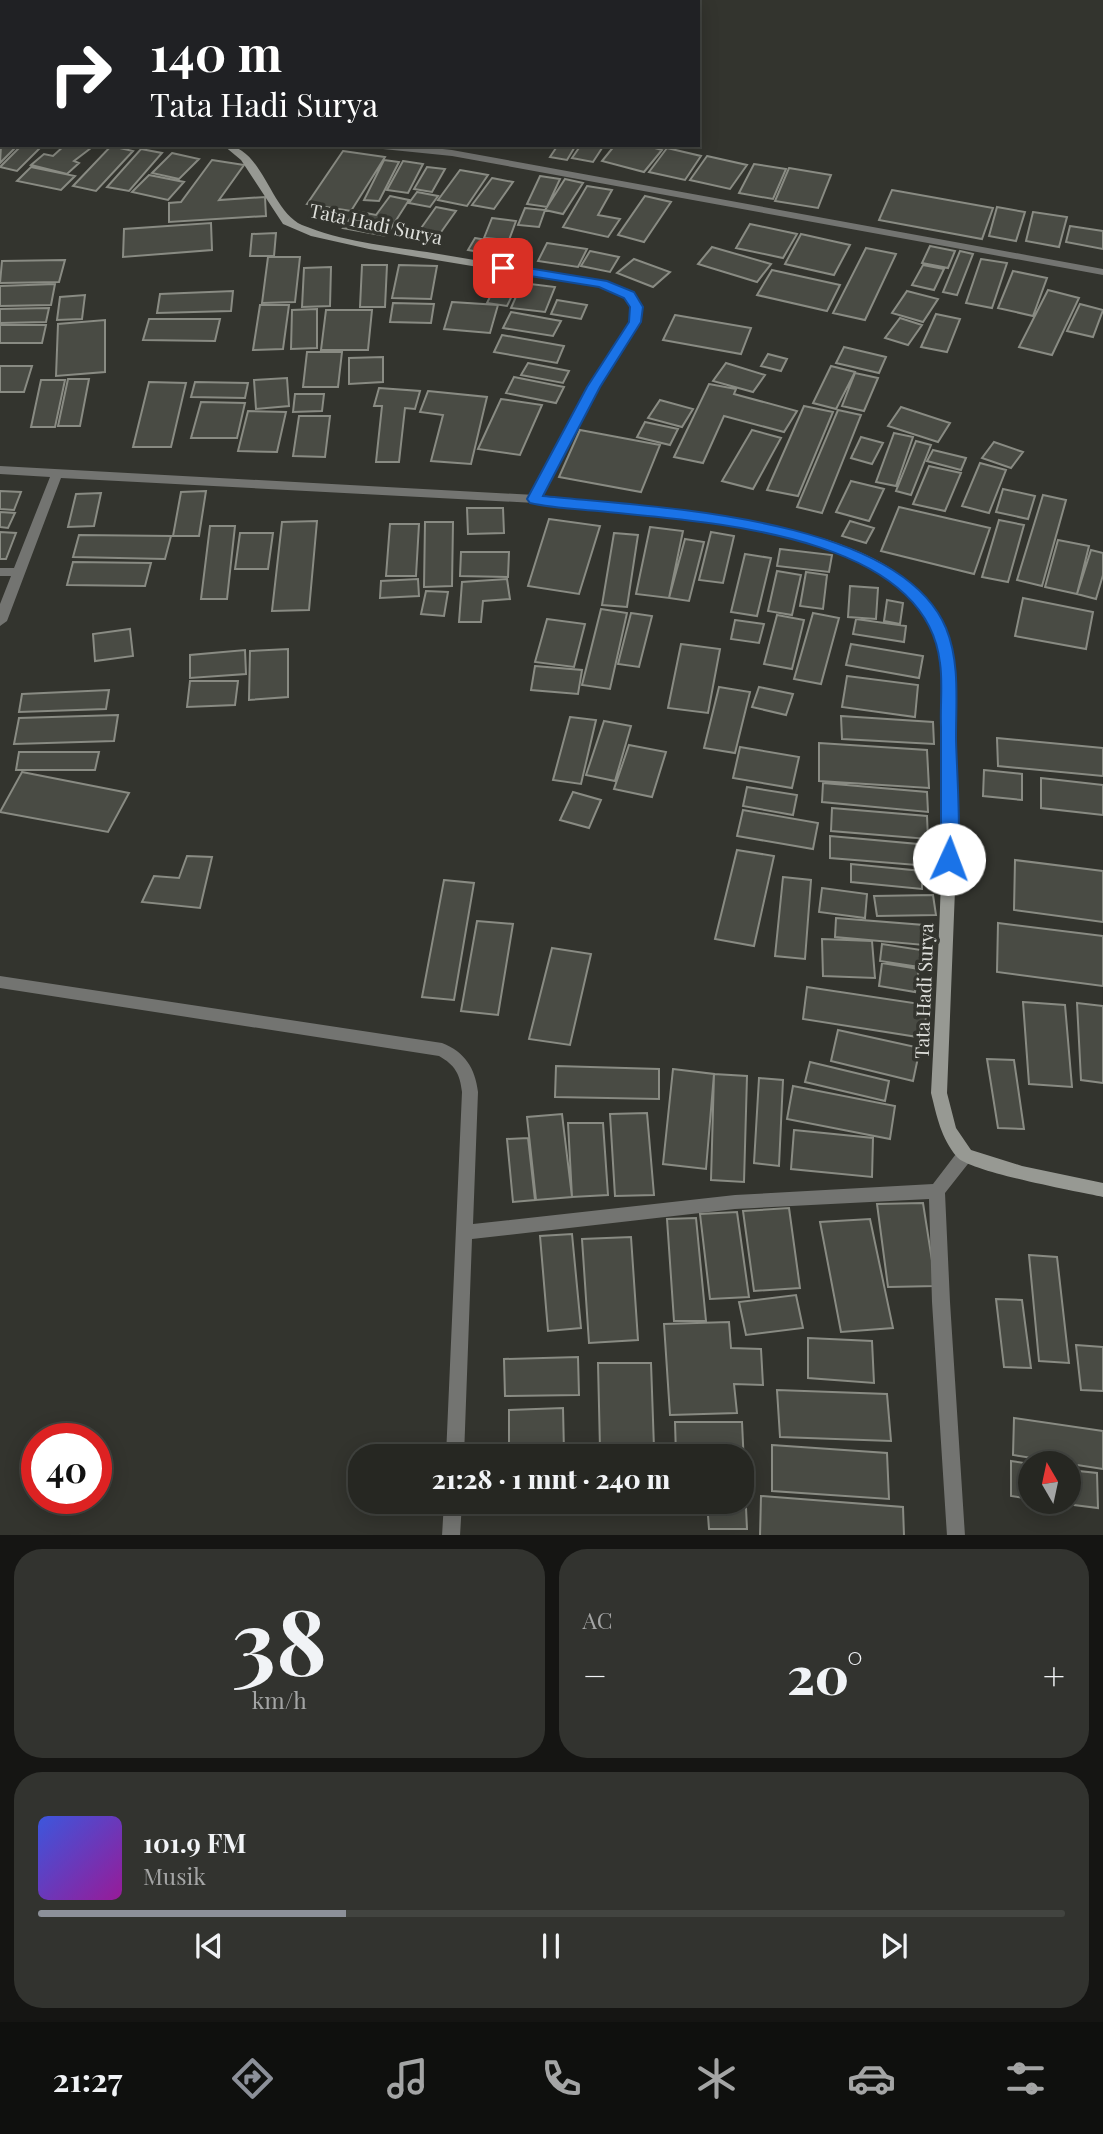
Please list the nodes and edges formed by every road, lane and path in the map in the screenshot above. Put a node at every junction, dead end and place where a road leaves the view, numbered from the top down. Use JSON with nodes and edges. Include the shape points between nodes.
{"nodes":[{"id":1,"x":230,"y":147,"type":"edge"},
{"id":2,"x":393,"y":147,"type":"edge"},
{"id":3,"x":1103,"y":272,"type":"edge"},
{"id":4,"x":0,"y":470,"type":"edge"},
{"id":5,"x":57,"y":474,"type":"junction"},
{"id":6,"x":534,"y":499,"type":"junction"},
{"id":7,"x":0,"y":572,"type":"edge"},
{"id":8,"x":18,"y":572,"type":"junction"},
{"id":9,"x":0,"y":621,"type":"edge"},
{"id":10,"x":0,"y":982,"type":"edge"},
{"id":11,"x":965,"y":1155,"type":"junction"},
{"id":12,"x":1103,"y":1190,"type":"edge"},
{"id":13,"x":937,"y":1191,"type":"junction"},
{"id":14,"x":466,"y":1232,"type":"junction"},
{"id":15,"x":456,"y":1444,"type":"edge"},
{"id":16,"x":452,"y":1514,"type":"edge"},
{"id":17,"x":451,"y":1535,"type":"edge"},
{"id":18,"x":956,"y":1535,"type":"edge"}],
"edges":[{"from":1,"to":6,"type":"street","name":"Tata Hadi Surya","via":[[245,158],[287,222],[315,234],[602,284],[629,295],[636,307],[635,322]]},
{"from":2,"to":3,"type":"street","via":[[452,153]]},
{"from":4,"to":5,"type":"street"},
{"from":5,"to":6,"type":"street"},
{"from":5,"to":8,"type":"street"},
{"from":6,"to":11,"type":"street","name":"Tata Hadi Surya","via":[[788,533],[884,570],[925,606],[938,628],[948,663],[951,808],[939,1093],[948,1130]]},
{"from":7,"to":8,"type":"street"},
{"from":8,"to":9,"type":"street"},
{"from":10,"to":14,"type":"street","via":[[442,1050],[456,1056],[467,1069],[470,1092]]},
{"from":11,"to":12,"type":"street","via":[[1022,1174]]},
{"from":11,"to":13,"type":"street"},
{"from":13,"to":14,"type":"street","via":[[735,1202]]},
{"from":13,"to":18,"type":"street"},
{"from":14,"to":15,"type":"street"},
{"from":16,"to":17,"type":"street"}]}
